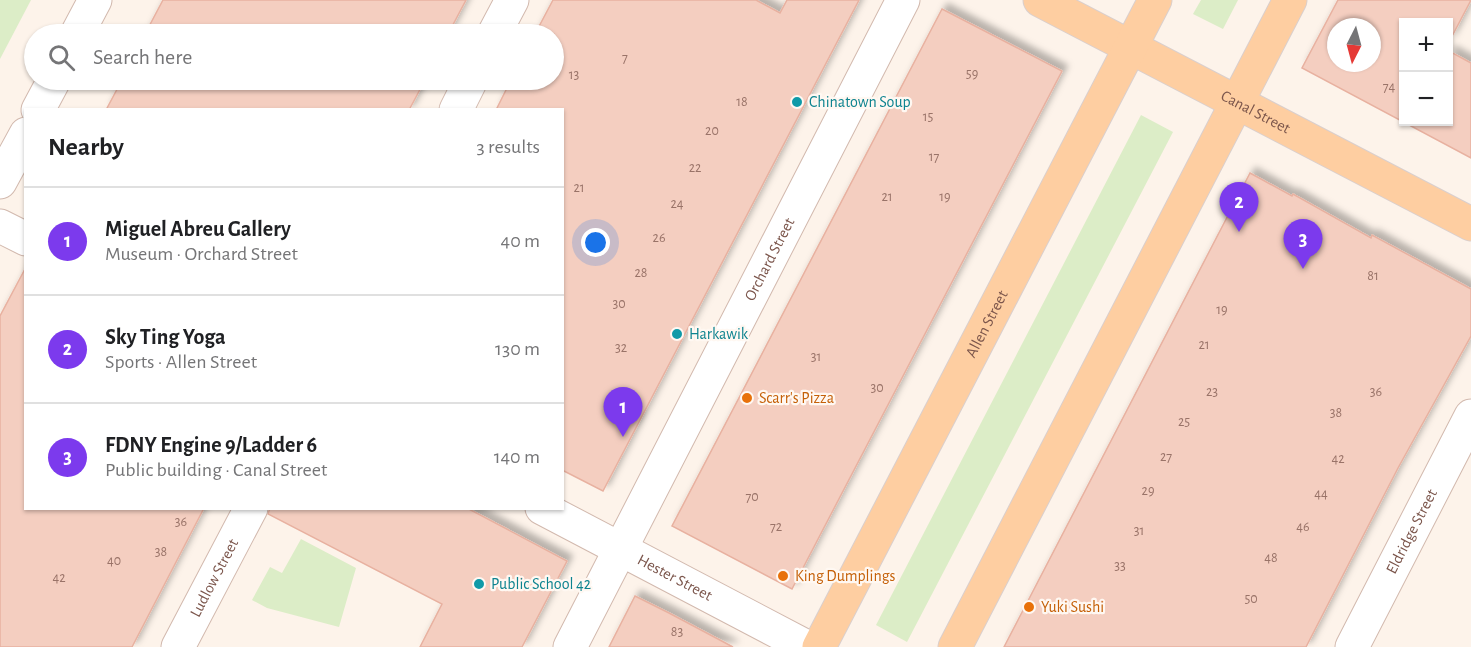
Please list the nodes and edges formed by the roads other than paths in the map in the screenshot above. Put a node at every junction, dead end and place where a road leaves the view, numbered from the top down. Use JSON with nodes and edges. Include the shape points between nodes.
{"nodes":[{"id":1,"x":95,"y":0,"type":"edge"},
{"id":2,"x":512,"y":0,"type":"edge"},
{"id":3,"x":903,"y":0,"type":"edge"},
{"id":4,"x":1040,"y":0,"type":"edge"},
{"id":5,"x":1155,"y":0,"type":"edge"},
{"id":6,"x":1290,"y":0,"type":"edge"},
{"id":7,"x":82,"y":24,"type":"edge"},
{"id":8,"x":499,"y":24,"type":"edge"},
{"id":9,"x":1131,"y":47,"type":"junction"},
{"id":10,"x":49,"y":90,"type":"edge"},
{"id":11,"x":466,"y":90,"type":"edge"},
{"id":12,"x":1237,"y":102,"type":"junction"},
{"id":13,"x":39,"y":108,"type":"edge"},
{"id":14,"x":457,"y":108,"type":"edge"},
{"id":15,"x":24,"y":138,"type":"edge"},
{"id":16,"x":0,"y":182,"type":"edge"},
{"id":17,"x":1471,"y":224,"type":"edge"},
{"id":18,"x":0,"y":226,"type":"edge"},
{"id":19,"x":24,"y":238,"type":"edge"},
{"id":20,"x":1471,"y":416,"type":"edge"},
{"id":21,"x":250,"y":510,"type":"edge"},
{"id":22,"x":546,"y":510,"type":"edge"},
{"id":23,"x":620,"y":550,"type":"junction"},
{"id":24,"x":178,"y":647,"type":"edge"},
{"id":25,"x":570,"y":647,"type":"edge"},
{"id":26,"x":807,"y":647,"type":"edge"},
{"id":27,"x":819,"y":647,"type":"edge"},
{"id":28,"x":955,"y":647,"type":"edge"},
{"id":29,"x":1352,"y":647,"type":"edge"}],
"edges":[{"from":1,"to":7,"type":"street"},
{"from":2,"to":8,"type":"street"},
{"from":3,"to":23,"type":"street","name":"Orchard Street"},
{"from":4,"to":9,"type":"main road","name":"Canal Street"},
{"from":5,"to":9,"type":"main road","name":"Allen Street"},
{"from":6,"to":12,"type":"main road"},
{"from":9,"to":12,"type":"main road","name":"Canal Street"},
{"from":9,"to":27,"type":"main road","name":"Allen Street"},
{"from":10,"to":13,"type":"street"},
{"from":11,"to":14,"type":"street"},
{"from":12,"to":17,"type":"main road","name":"Canal Street"},
{"from":12,"to":28,"type":"main road"},
{"from":15,"to":16,"type":"street"},
{"from":18,"to":19,"type":"street"},
{"from":20,"to":29,"type":"street","name":"Eldridge Street"},
{"from":21,"to":24,"type":"street","name":"Ludlow Street"},
{"from":22,"to":23,"type":"street","name":"Hester Street"},
{"from":23,"to":25,"type":"street","name":"Orchard Street"},
{"from":23,"to":26,"type":"street","name":"Hester Street"}]}
